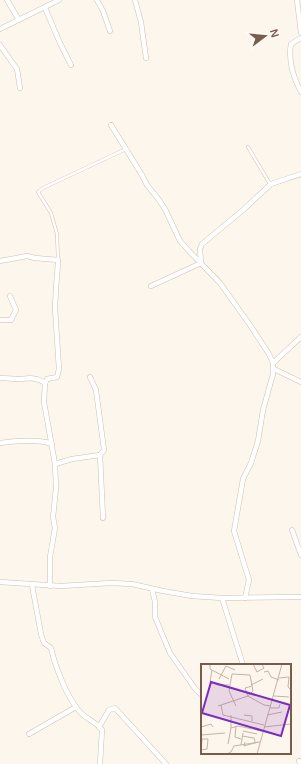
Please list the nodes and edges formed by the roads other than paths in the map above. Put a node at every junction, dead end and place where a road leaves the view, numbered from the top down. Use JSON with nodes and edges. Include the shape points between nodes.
{"nodes":[{"id":1,"x":7,"y":0,"type":"edge"},
{"id":2,"x":60,"y":0,"type":"edge"},
{"id":3,"x":97,"y":0,"type":"edge"},
{"id":4,"x":135,"y":0,"type":"edge"},
{"id":5,"x":298,"y":0,"type":"edge"},
{"id":6,"x":45,"y":8,"type":"junction"},
{"id":7,"x":19,"y":20,"type":"junction"},
{"id":8,"x":0,"y":29,"type":"edge"},
{"id":9,"x":110,"y":31,"type":"dead end"},
{"id":10,"x":301,"y":34,"type":"edge"},
{"id":11,"x":301,"y":38,"type":"edge"},
{"id":12,"x":0,"y":45,"type":"edge"},
{"id":13,"x":146,"y":58,"type":"dead end"},
{"id":14,"x":71,"y":65,"type":"dead end"},
{"id":15,"x":20,"y":88,"type":"dead end"},
{"id":16,"x":301,"y":92,"type":"edge"},
{"id":17,"x":111,"y":125,"type":"dead end"},
{"id":18,"x":248,"y":147,"type":"dead end"},
{"id":19,"x":126,"y":149,"type":"junction"},
{"id":20,"x":301,"y":174,"type":"edge"},
{"id":21,"x":271,"y":184,"type":"junction"},
{"id":22,"x":58,"y":260,"type":"junction"},
{"id":23,"x":0,"y":261,"type":"edge"},
{"id":24,"x":201,"y":263,"type":"junction"},
{"id":25,"x":151,"y":286,"type":"dead end"},
{"id":26,"x":10,"y":296,"type":"dead end"},
{"id":27,"x":0,"y":320,"type":"edge"},
{"id":28,"x":301,"y":337,"type":"edge"},
{"id":29,"x":273,"y":363,"type":"junction"},
{"id":30,"x":274,"y":369,"type":"junction"},
{"id":31,"x":90,"y":377,"type":"dead end"},
{"id":32,"x":0,"y":378,"type":"edge"},
{"id":33,"x":301,"y":382,"type":"edge"},
{"id":34,"x":45,"y":383,"type":"junction"},
{"id":35,"x":0,"y":444,"type":"edge"},
{"id":36,"x":52,"y":444,"type":"junction"},
{"id":37,"x":100,"y":455,"type":"junction"},
{"id":38,"x":55,"y":464,"type":"junction"},
{"id":39,"x":103,"y":518,"type":"dead end"},
{"id":40,"x":292,"y":530,"type":"dead end"},
{"id":41,"x":301,"y":555,"type":"edge"},
{"id":42,"x":0,"y":582,"type":"edge"},
{"id":43,"x":32,"y":585,"type":"junction"},
{"id":44,"x":50,"y":586,"type":"junction"},
{"id":45,"x":152,"y":589,"type":"junction"},
{"id":46,"x":301,"y":597,"type":"edge"},
{"id":47,"x":222,"y":598,"type":"junction"},
{"id":48,"x":246,"y":598,"type":"junction"},
{"id":49,"x":243,"y":664,"type":"edge"},
{"id":50,"x":201,"y":694,"type":"edge"},
{"id":51,"x":76,"y":707,"type":"junction"},
{"id":52,"x":99,"y":727,"type":"junction"},
{"id":53,"x":29,"y":734,"type":"dead end"},
{"id":54,"x":100,"y":764,"type":"edge"},
{"id":55,"x":166,"y":764,"type":"edge"}],
"edges":[{"from":1,"to":7,"type":"street"},
{"from":2,"to":6,"type":"street"},
{"from":3,"to":9,"type":"street"},
{"from":4,"to":13,"type":"street"},
{"from":5,"to":10,"type":"street"},
{"from":6,"to":7,"type":"street"},
{"from":6,"to":14,"type":"street"},
{"from":7,"to":8,"type":"street"},
{"from":11,"to":16,"type":"street","via":[[291,44],[289,52],[290,67]]},
{"from":12,"to":15,"type":"street","via":[[17,69]]},
{"from":17,"to":19,"type":"street"},
{"from":18,"to":21,"type":"lane"},
{"from":19,"to":22,"type":"lane","via":[[38,192],[51,213],[57,234]]},
{"from":19,"to":24,"type":"street","via":[[147,186],[158,197],[180,241]]},
{"from":20,"to":21,"type":"street"},
{"from":21,"to":24,"type":"street","via":[[202,244],[199,254]]},
{"from":22,"to":23,"type":"street","via":[[27,256]]},
{"from":22,"to":34,"type":"street","via":[[55,308],[59,369],[57,377],[47,379]]},
{"from":24,"to":25,"type":"street"},
{"from":24,"to":29,"type":"street","via":[[220,283]]},
{"from":26,"to":27,"type":"street","via":[[16,310],[14,316],[11,320]]},
{"from":28,"to":29,"type":"street"},
{"from":29,"to":30,"type":"street"},
{"from":30,"to":33,"type":"street"},
{"from":30,"to":48,"type":"street","via":[[258,441],[243,479],[234,531],[249,580]]},
{"from":31,"to":37,"type":"street","via":[[96,390],[104,444],[104,450]]},
{"from":32,"to":34,"type":"street","via":[[31,378]]},
{"from":34,"to":36,"type":"street","via":[[44,402]]},
{"from":35,"to":36,"type":"street"},
{"from":36,"to":38,"type":"street"},
{"from":37,"to":38,"type":"street"},
{"from":37,"to":39,"type":"street"},
{"from":38,"to":44,"type":"street","via":[[55,528],[50,557]]},
{"from":40,"to":41,"type":"street"},
{"from":42,"to":43,"type":"street"},
{"from":43,"to":44,"type":"street"},
{"from":43,"to":51,"type":"street","via":[[40,634],[44,643],[51,648],[54,663]]},
{"from":44,"to":45,"type":"street","via":[[111,583],[132,584]]},
{"from":45,"to":47,"type":"street"},
{"from":45,"to":50,"type":"street","via":[[155,617],[170,653]]},
{"from":46,"to":48,"type":"street"},
{"from":47,"to":48,"type":"street"},
{"from":47,"to":49,"type":"street"},
{"from":51,"to":52,"type":"street","via":[[85,718]]},
{"from":51,"to":53,"type":"street"},
{"from":52,"to":54,"type":"street","via":[[102,730]]},
{"from":52,"to":55,"type":"street","via":[[109,710],[115,708]]}]}
